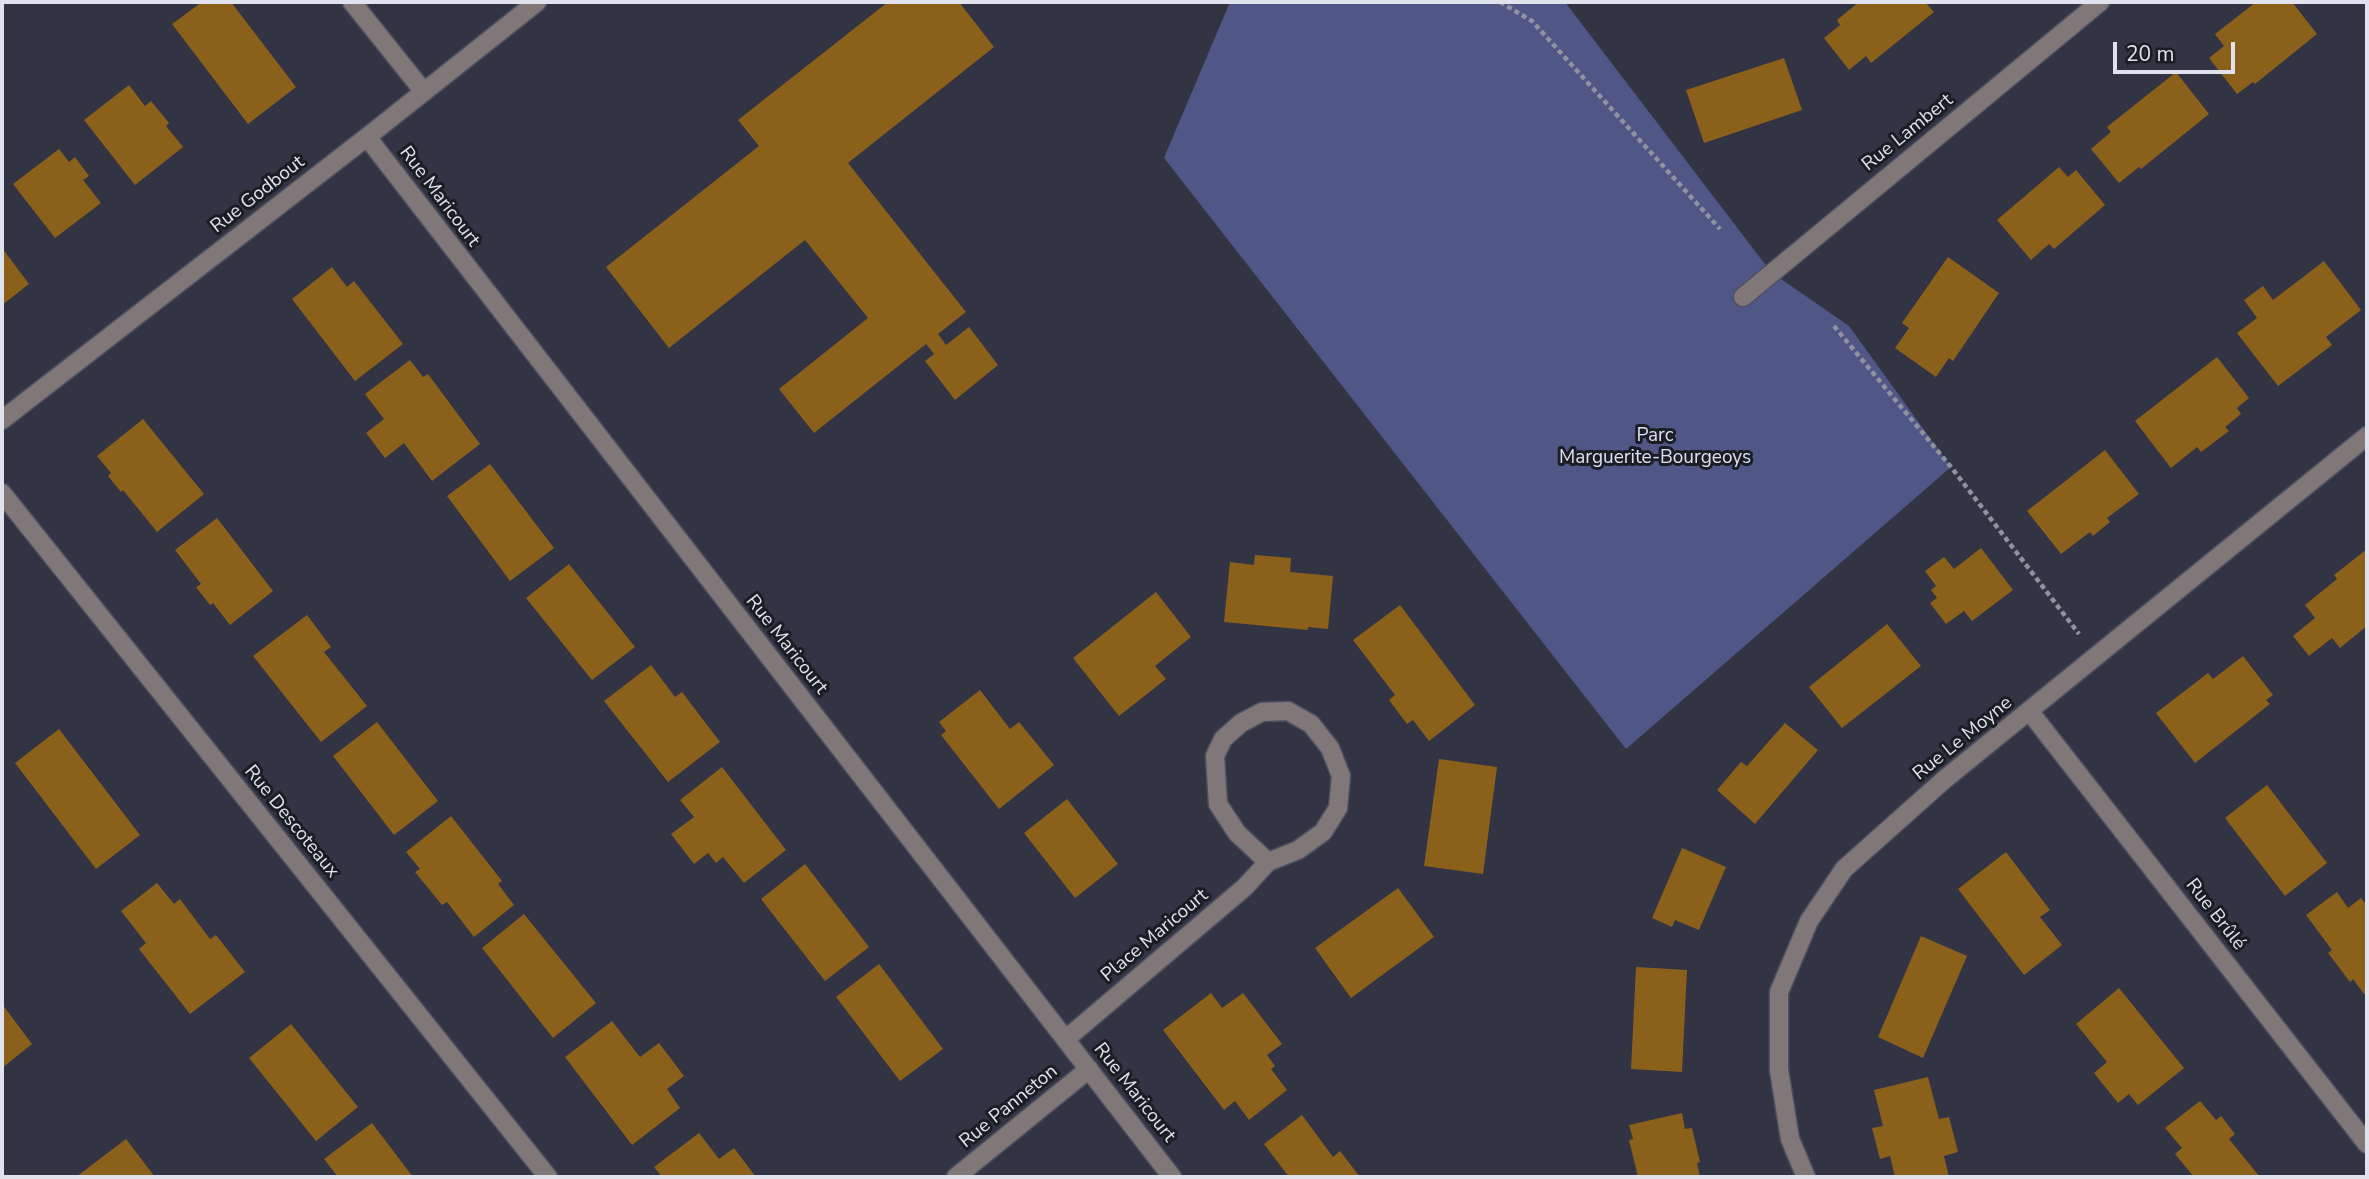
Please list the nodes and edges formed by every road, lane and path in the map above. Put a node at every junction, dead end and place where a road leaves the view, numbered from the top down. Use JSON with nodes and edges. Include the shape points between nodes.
{"nodes":[{"id":1,"x":352,"y":2,"type":"edge"},
{"id":2,"x":537,"y":2,"type":"edge"},
{"id":3,"x":1500,"y":2,"type":"edge"},
{"id":4,"x":2100,"y":2,"type":"edge"},
{"id":5,"x":424,"y":92,"type":"junction"},
{"id":6,"x":368,"y":137,"type":"junction"},
{"id":7,"x":1720,"y":229,"type":"dead end"},
{"id":8,"x":1743,"y":297,"type":"dead end"},
{"id":9,"x":1834,"y":326,"type":"dead end"},
{"id":10,"x":2,"y":420,"type":"edge"},
{"id":11,"x":2367,"y":436,"type":"edge"},
{"id":12,"x":2,"y":493,"type":"edge"},
{"id":13,"x":2097,"y":657,"type":"junction"},
{"id":14,"x":2030,"y":712,"type":"junction"},
{"id":15,"x":1268,"y":862,"type":"junction"},
{"id":16,"x":1066,"y":1039,"type":"junction"},
{"id":17,"x":1088,"y":1069,"type":"junction"},
{"id":18,"x":2367,"y":1143,"type":"edge"},
{"id":19,"x":548,"y":1177,"type":"edge"},
{"id":20,"x":956,"y":1177,"type":"edge"},
{"id":21,"x":1172,"y":1177,"type":"edge"},
{"id":22,"x":1806,"y":1177,"type":"edge"}],
"edges":[{"from":1,"to":5,"type":"street"},
{"from":2,"to":5,"type":"street","name":"Rue Godbout"},
{"from":3,"to":7,"type":"path","via":[[1532,21]]},
{"from":4,"to":8,"type":"street","name":"Rue Lambert"},
{"from":5,"to":6,"type":"street","name":"Rue Godbout"},
{"from":6,"to":10,"type":"street","name":"Rue Godbout"},
{"from":6,"to":16,"type":"street","name":"Rue Maricourt"},
{"from":9,"to":13,"type":"path","via":[[1951,467]]},
{"from":11,"to":13,"type":"street","name":"Rue Le Moyne"},
{"from":12,"to":19,"type":"street","name":"Rue Descoteaux"},
{"from":13,"to":14,"type":"street","name":"Rue Le Moyne"},
{"from":14,"to":18,"type":"street","name":"Rue Brûlé"},
{"from":14,"to":22,"type":"street","name":"Rue Le Moyne","via":[[1945,779],[1844,869],[1809,921],[1779,992],[1779,1070],[1790,1139]]},
{"from":15,"to":15,"type":"street","name":"Place Maricourt","via":[[1237,833],[1218,804],[1215,756],[1223,739],[1241,723],[1262,712],[1288,711],[1311,724],[1330,748],[1342,776],[1338,808],[1323,832],[1298,850]]},
{"from":15,"to":16,"type":"street","name":"Place Maricourt","via":[[1245,887]]},
{"from":16,"to":17,"type":"street","name":"Rue Maricourt"},
{"from":17,"to":20,"type":"street","name":"Rue Panneton"},
{"from":17,"to":21,"type":"street","name":"Rue Maricourt"}]}
